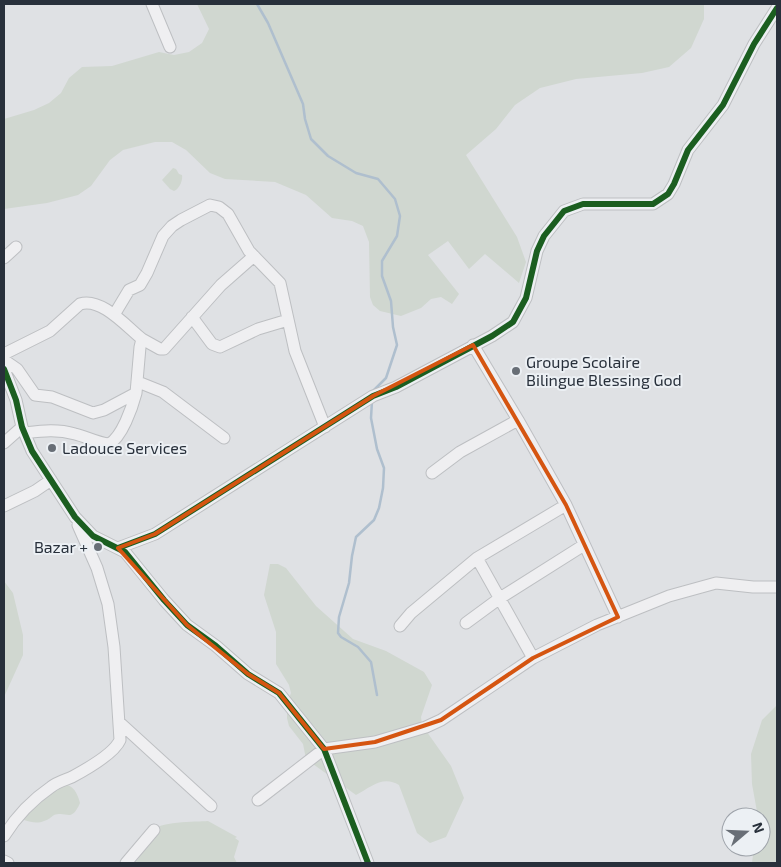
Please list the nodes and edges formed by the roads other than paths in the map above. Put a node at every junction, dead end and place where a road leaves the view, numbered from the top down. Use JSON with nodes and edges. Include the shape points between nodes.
{"nodes":[{"id":1,"x":152,"y":4,"type":"edge"},
{"id":2,"x":777,"y":8,"type":"edge"},
{"id":3,"x":170,"y":46,"type":"dead end"},
{"id":4,"x":16,"y":247,"type":"dead end"},
{"id":5,"x":254,"y":256,"type":"junction"},
{"id":6,"x":4,"y":258,"type":"edge"},
{"id":7,"x":54,"y":310,"type":"dead end"},
{"id":8,"x":114,"y":315,"type":"junction"},
{"id":9,"x":192,"y":318,"type":"junction"},
{"id":10,"x":62,"y":319,"type":"junction"},
{"id":11,"x":288,"y":320,"type":"junction"},
{"id":12,"x":142,"y":338,"type":"junction"},
{"id":13,"x":473,"y":345,"type":"junction"},
{"id":14,"x":4,"y":354,"type":"edge"},
{"id":15,"x":4,"y":360,"type":"edge"},
{"id":16,"x":4,"y":369,"type":"edge"},
{"id":17,"x":137,"y":388,"type":"junction"},
{"id":18,"x":518,"y":420,"type":"junction"},
{"id":19,"x":325,"y":427,"type":"junction"},
{"id":20,"x":23,"y":430,"type":"junction"},
{"id":21,"x":224,"y":438,"type":"dead end"},
{"id":22,"x":4,"y":443,"type":"edge"},
{"id":23,"x":432,"y":473,"type":"dead end"},
{"id":24,"x":51,"y":480,"type":"junction"},
{"id":25,"x":566,"y":505,"type":"junction"},
{"id":26,"x":4,"y":506,"type":"edge"},
{"id":27,"x":75,"y":517,"type":"junction"},
{"id":28,"x":584,"y":545,"type":"junction"},
{"id":29,"x":118,"y":548,"type":"junction"},
{"id":30,"x":478,"y":558,"type":"junction"},
{"id":31,"x":777,"y":586,"type":"edge"},
{"id":32,"x":500,"y":598,"type":"junction"},
{"id":33,"x":618,"y":617,"type":"junction"},
{"id":34,"x":466,"y":623,"type":"dead end"},
{"id":35,"x":400,"y":626,"type":"dead end"},
{"id":36,"x":533,"y":658,"type":"junction"},
{"id":37,"x":119,"y":722,"type":"junction"},
{"id":38,"x":324,"y":749,"type":"junction"},
{"id":39,"x":258,"y":800,"type":"dead end"},
{"id":40,"x":211,"y":806,"type":"dead end"},
{"id":41,"x":154,"y":830,"type":"dead end"},
{"id":42,"x":4,"y":836,"type":"edge"},
{"id":43,"x":4,"y":861,"type":"edge"},
{"id":44,"x":8,"y":863,"type":"edge"},
{"id":45,"x":126,"y":863,"type":"edge"},
{"id":46,"x":368,"y":863,"type":"edge"}],
"edges":[{"from":1,"to":3,"type":"street"},
{"from":2,"to":13,"type":"street","via":[[723,104],[688,150],[668,194],[652,204],[583,204],[564,211],[544,236],[526,298],[513,322]]},
{"from":4,"to":6,"type":"street"},
{"from":5,"to":8,"type":"street","via":[[244,245],[228,214],[210,205],[172,226],[163,236],[140,285],[129,290]]},
{"from":5,"to":9,"type":"street","via":[[221,285]]},
{"from":5,"to":11,"type":"street","via":[[280,283]]},
{"from":7,"to":10,"type":"street"},
{"from":8,"to":10,"type":"street","via":[[85,302]]},
{"from":8,"to":12,"type":"street"},
{"from":9,"to":11,"type":"street","via":[[212,344],[220,348],[258,329]]},
{"from":9,"to":12,"type":"street","via":[[164,349],[160,350]]},
{"from":10,"to":14,"type":"street","via":[[50,331]]},
{"from":11,"to":19,"type":"street","via":[[295,351]]},
{"from":12,"to":17,"type":"street"},
{"from":13,"to":18,"type":"street"},
{"from":13,"to":19,"type":"street","via":[[373,396]]},
{"from":15,"to":17,"type":"street","via":[[17,369],[35,395],[52,397],[88,412],[104,410]]},
{"from":16,"to":20,"type":"street"},
{"from":17,"to":20,"type":"street","via":[[117,437],[109,444],[57,430]]},
{"from":17,"to":21,"type":"street","via":[[163,392]]},
{"from":18,"to":23,"type":"street","via":[[454,456]]},
{"from":18,"to":25,"type":"street"},
{"from":19,"to":29,"type":"street","via":[[155,534]]},
{"from":20,"to":22,"type":"street"},
{"from":20,"to":24,"type":"street"},
{"from":24,"to":26,"type":"street"},
{"from":24,"to":27,"type":"street"},
{"from":25,"to":28,"type":"street"},
{"from":25,"to":30,"type":"street"},
{"from":27,"to":29,"type":"street","via":[[93,536]]},
{"from":27,"to":37,"type":"street","via":[[108,604]]},
{"from":28,"to":32,"type":"street"},
{"from":28,"to":33,"type":"street"},
{"from":29,"to":38,"type":"street","via":[[187,625],[248,674],[279,694]]},
{"from":30,"to":32,"type":"street"},
{"from":30,"to":35,"type":"street","via":[[411,613]]},
{"from":31,"to":33,"type":"street","via":[[716,583],[669,596]]},
{"from":32,"to":34,"type":"street"},
{"from":32,"to":36,"type":"street"},
{"from":33,"to":36,"type":"street"},
{"from":36,"to":38,"type":"street","via":[[434,724],[376,742]]},
{"from":37,"to":40,"type":"street"},
{"from":37,"to":42,"type":"street","via":[[120,740],[115,749],[49,788],[15,820]]},
{"from":38,"to":39,"type":"street"},
{"from":38,"to":46,"type":"street"},
{"from":41,"to":45,"type":"street"},
{"from":43,"to":44,"type":"street"}]}
